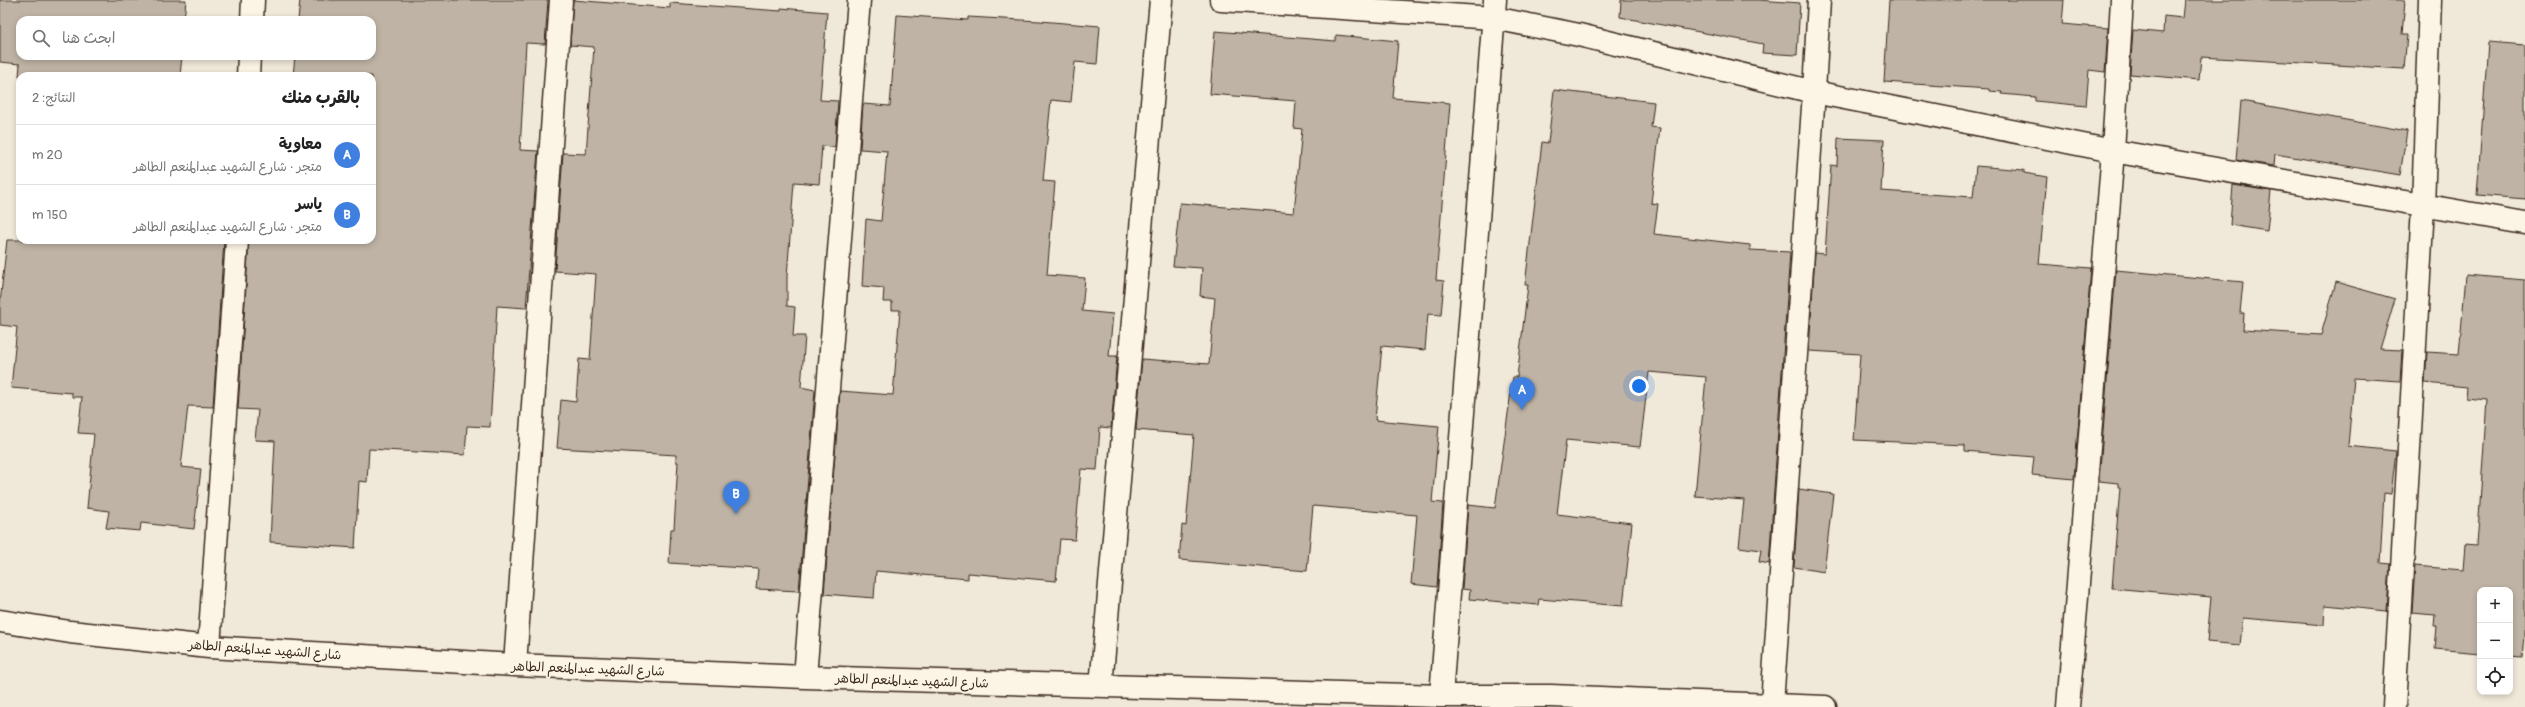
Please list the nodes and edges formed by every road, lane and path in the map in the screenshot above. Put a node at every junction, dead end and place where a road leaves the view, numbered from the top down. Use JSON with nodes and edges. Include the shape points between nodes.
{"nodes":[{"id":1,"x":253,"y":0,"type":"edge"},
{"id":2,"x":561,"y":0,"type":"edge"},
{"id":3,"x":859,"y":0,"type":"edge"},
{"id":4,"x":1161,"y":0,"type":"edge"},
{"id":5,"x":1221,"y":0,"type":"edge"},
{"id":6,"x":1819,"y":0,"type":"edge"},
{"id":7,"x":2122,"y":0,"type":"edge"},
{"id":8,"x":2430,"y":0,"type":"edge"},
{"id":9,"x":1494,"y":9,"type":"edge"},
{"id":10,"x":252,"y":16,"type":"edge"},
{"id":11,"x":249,"y":60,"type":"edge"},
{"id":12,"x":248,"y":72,"type":"edge"},
{"id":13,"x":1814,"y":92,"type":"junction"},
{"id":14,"x":2113,"y":150,"type":"junction"},
{"id":15,"x":2423,"y":206,"type":"junction"},
{"id":16,"x":2525,"y":223,"type":"edge"},
{"id":17,"x":237,"y":244,"type":"edge"},
{"id":18,"x":0,"y":621,"type":"edge"},
{"id":19,"x":209,"y":647,"type":"junction"},
{"id":20,"x":515,"y":665,"type":"junction"},
{"id":21,"x":805,"y":677,"type":"junction"},
{"id":22,"x":1101,"y":686,"type":"junction"},
{"id":23,"x":1441,"y":696,"type":"junction"},
{"id":24,"x":1181,"y":697,"type":"edge"},
{"id":25,"x":1772,"y":704,"type":"junction"},
{"id":26,"x":1825,"y":707,"type":"edge"},
{"id":27,"x":2068,"y":707,"type":"edge"},
{"id":28,"x":2394,"y":707,"type":"edge"}],
"edges":[{"from":1,"to":10,"type":"street"},
{"from":2,"to":20,"type":"street"},
{"from":3,"to":21,"type":"street"},
{"from":4,"to":22,"type":"street"},
{"from":5,"to":9,"type":"street"},
{"from":6,"to":13,"type":"street"},
{"from":7,"to":14,"type":"street"},
{"from":8,"to":15,"type":"street"},
{"from":9,"to":13,"type":"street","via":[[1579,35]]},
{"from":9,"to":23,"type":"street"},
{"from":11,"to":12,"type":"street"},
{"from":13,"to":14,"type":"street"},
{"from":13,"to":25,"type":"street"},
{"from":14,"to":15,"type":"street"},
{"from":14,"to":27,"type":"street"},
{"from":15,"to":16,"type":"street"},
{"from":15,"to":28,"type":"street"},
{"from":17,"to":19,"type":"street"},
{"from":18,"to":19,"type":"street","name":"شارع الشهيد عبدالمنعم الطاهر","via":[[70,632]]},
{"from":19,"to":20,"type":"street","name":"شارع الشهيد عبدالمنعم الطاهر"},
{"from":20,"to":21,"type":"street","name":"شارع الشهيد عبدالمنعم الطاهر"},
{"from":21,"to":22,"type":"street","name":"شارع الشهيد عبدالمنعم الطاهر"},
{"from":22,"to":24,"type":"street","name":"شارع الشهيد عبدالمنعم الطاهر"},
{"from":23,"to":24,"type":"street","name":"شارع الشهيد عبدالمنعم الطاهر"},
{"from":23,"to":25,"type":"street","name":"شارع الشهيد عبدالمنعم الطاهر","via":[[1551,696]]},
{"from":25,"to":26,"type":"street","name":"شارع الشهيد عبدالمنعم الطاهر"}]}
